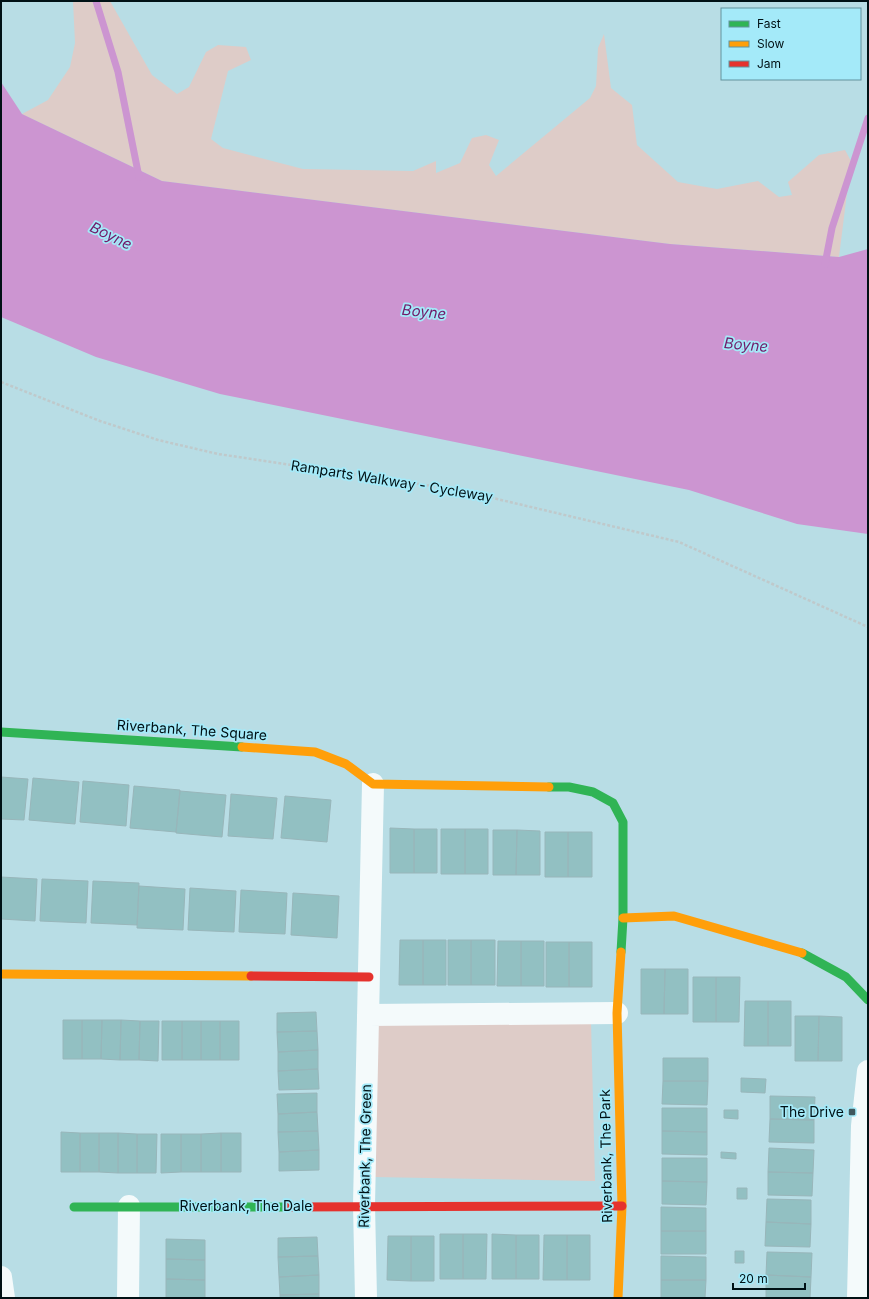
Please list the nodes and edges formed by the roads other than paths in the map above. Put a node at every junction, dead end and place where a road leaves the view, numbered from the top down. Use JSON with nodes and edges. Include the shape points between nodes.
{"nodes":[{"id":1,"x":1,"y":732,"type":"edge"},
{"id":2,"x":373,"y":784,"type":"junction"},
{"id":3,"x":623,"y":918,"type":"junction"},
{"id":4,"x":1,"y":974,"type":"edge"},
{"id":5,"x":368,"y":977,"type":"junction"},
{"id":6,"x":868,"y":1000,"type":"edge"},
{"id":7,"x":617,"y":1013,"type":"junction"},
{"id":8,"x":368,"y":1015,"type":"junction"},
{"id":9,"x":868,"y":1072,"type":"edge"},
{"id":10,"x":129,"y":1206,"type":"junction"},
{"id":11,"x":364,"y":1206,"type":"junction"},
{"id":12,"x":622,"y":1206,"type":"junction"},
{"id":13,"x":74,"y":1207,"type":"dead end"},
{"id":14,"x":1,"y":1277,"type":"edge"},
{"id":15,"x":4,"y":1298,"type":"edge"},
{"id":16,"x":128,"y":1298,"type":"edge"},
{"id":17,"x":366,"y":1298,"type":"edge"},
{"id":18,"x":618,"y":1298,"type":"edge"},
{"id":19,"x":858,"y":1298,"type":"edge"}],
"edges":[{"from":1,"to":2,"type":"street","name":"Riverbank, The Square","via":[[315,752],[346,764]]},
{"from":2,"to":3,"type":"street","name":"Riverbank, The Park","via":[[569,787],[593,792],[613,803],[623,822]]},
{"from":2,"to":5,"type":"street","name":"Riverbank, The Green"},
{"from":3,"to":6,"type":"street","via":[[674,916],[799,952],[846,977]]},
{"from":3,"to":7,"type":"street","name":"Riverbank, The Park"},
{"from":4,"to":5,"type":"street"},
{"from":5,"to":8,"type":"street","name":"Riverbank, The Green"},
{"from":7,"to":8,"type":"street"},
{"from":7,"to":12,"type":"street","name":"Riverbank, The Park"},
{"from":8,"to":11,"type":"street","name":"Riverbank, The Green"},
{"from":9,"to":19,"type":"street","via":[[862,1126]]},
{"from":10,"to":11,"type":"street","name":"Riverbank, The Dale"},
{"from":10,"to":13,"type":"street","name":"Riverbank, The Dale"},
{"from":10,"to":16,"type":"street"},
{"from":11,"to":12,"type":"street","name":"Riverbank, The Dale"},
{"from":11,"to":17,"type":"street","name":"Riverbank, The Green"},
{"from":12,"to":18,"type":"street","name":"Riverbank, The Park"},
{"from":14,"to":15,"type":"street"}]}
